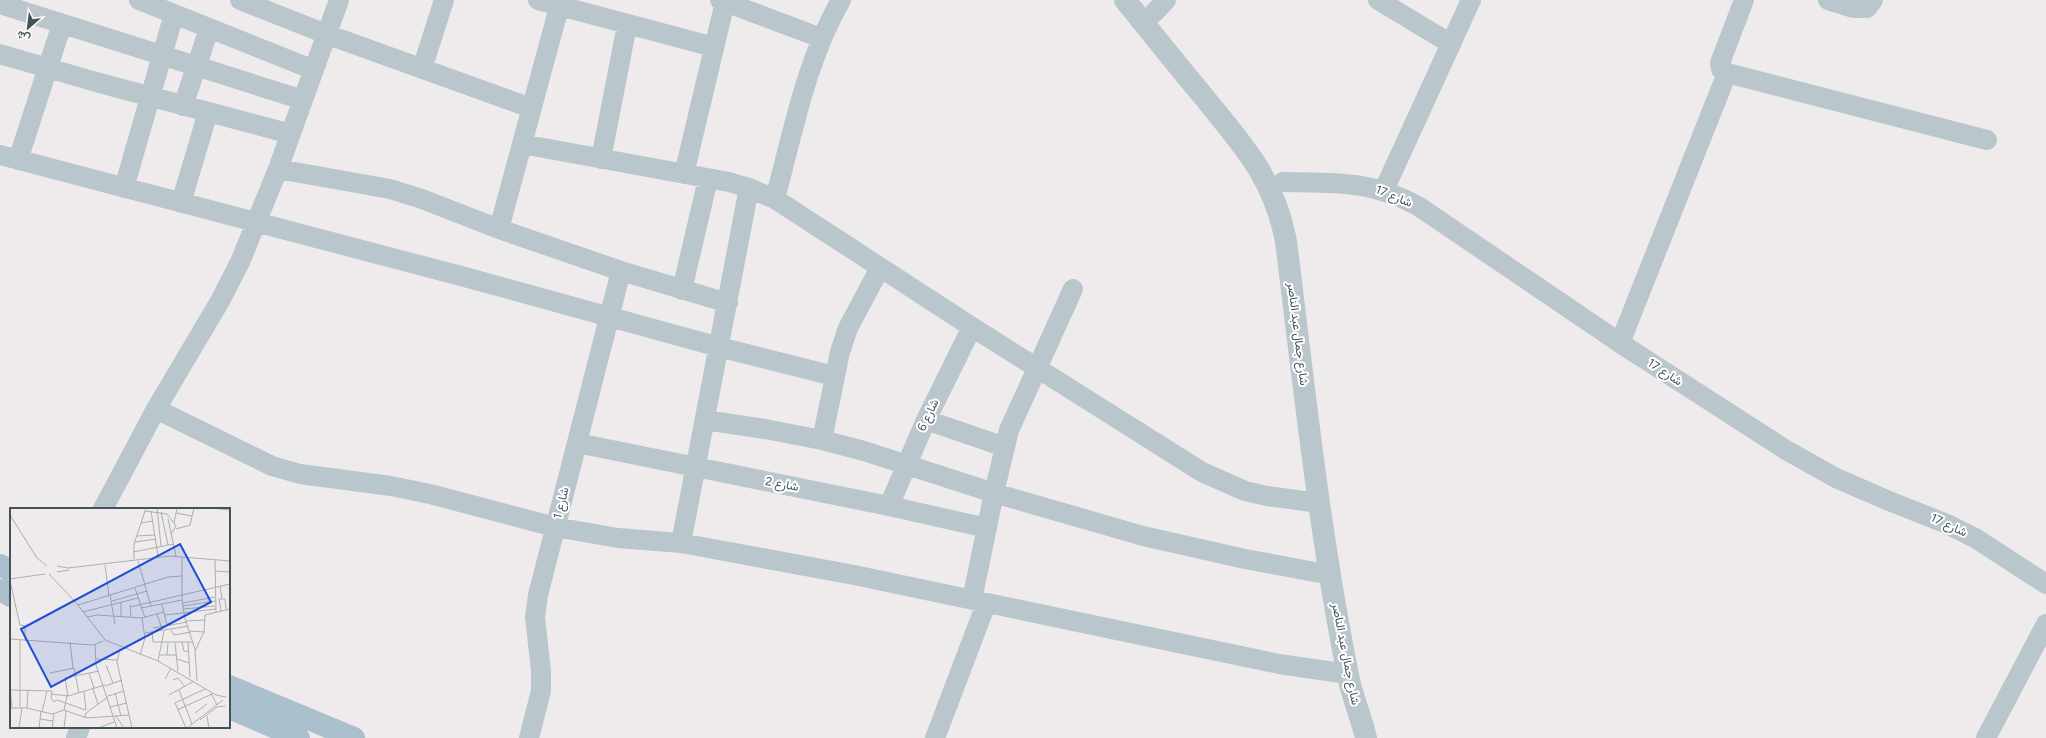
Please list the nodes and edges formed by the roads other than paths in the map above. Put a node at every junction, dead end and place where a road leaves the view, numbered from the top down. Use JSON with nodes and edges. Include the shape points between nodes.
{"nodes":[{"id":1,"x":139,"y":0,"type":"edge"},
{"id":2,"x":240,"y":0,"type":"edge"},
{"id":3,"x":339,"y":0,"type":"edge"},
{"id":4,"x":444,"y":0,"type":"edge"},
{"id":5,"x":538,"y":0,"type":"edge"},
{"id":6,"x":841,"y":0,"type":"edge"},
{"id":7,"x":1125,"y":0,"type":"edge"},
{"id":8,"x":1378,"y":0,"type":"edge"},
{"id":9,"x":1471,"y":0,"type":"edge"},
{"id":10,"x":1744,"y":0,"type":"edge"},
{"id":11,"x":1828,"y":0,"type":"edge"},
{"id":12,"x":1872,"y":0,"type":"edge"},
{"id":13,"x":723,"y":1,"type":"edge"},
{"id":14,"x":560,"y":3,"type":"edge"},
{"id":15,"x":0,"y":4,"type":"edge"},
{"id":16,"x":1155,"y":4,"type":"edge"},
{"id":17,"x":749,"y":5,"type":"edge"},
{"id":18,"x":174,"y":14,"type":"junction"},
{"id":19,"x":62,"y":24,"type":"junction"},
{"id":20,"x":627,"y":25,"type":"junction"},
{"id":21,"x":209,"y":29,"type":"junction"},
{"id":22,"x":326,"y":34,"type":"junction"},
{"id":23,"x":821,"y":38,"type":"junction"},
{"id":24,"x":1451,"y":44,"type":"junction"},
{"id":25,"x":714,"y":47,"type":"junction"},
{"id":26,"x":0,"y":54,"type":"edge"},
{"id":27,"x":162,"y":56,"type":"junction"},
{"id":28,"x":196,"y":67,"type":"junction"},
{"id":29,"x":48,"y":68,"type":"junction"},
{"id":30,"x":422,"y":69,"type":"junction"},
{"id":31,"x":314,"y":70,"type":"junction"},
{"id":32,"x":1727,"y":73,"type":"junction"},
{"id":33,"x":150,"y":97,"type":"junction"},
{"id":34,"x":303,"y":100,"type":"junction"},
{"id":35,"x":183,"y":106,"type":"junction"},
{"id":36,"x":531,"y":108,"type":"junction"},
{"id":37,"x":208,"y":112,"type":"junction"},
{"id":38,"x":291,"y":134,"type":"junction"},
{"id":39,"x":1987,"y":140,"type":"dead end"},
{"id":40,"x":522,"y":144,"type":"junction"},
{"id":41,"x":9,"y":158,"type":"edge"},
{"id":42,"x":601,"y":158,"type":"junction"},
{"id":43,"x":278,"y":169,"type":"junction"},
{"id":44,"x":684,"y":174,"type":"junction"},
{"id":45,"x":708,"y":179,"type":"junction"},
{"id":46,"x":1283,"y":182,"type":"junction"},
{"id":47,"x":124,"y":188,"type":"junction"},
{"id":48,"x":749,"y":188,"type":"junction"},
{"id":49,"x":1384,"y":190,"type":"junction"},
{"id":50,"x":775,"y":199,"type":"junction"},
{"id":51,"x":181,"y":204,"type":"junction"},
{"id":52,"x":257,"y":224,"type":"junction"},
{"id":53,"x":499,"y":229,"type":"junction"},
{"id":54,"x":880,"y":268,"type":"junction"},
{"id":55,"x":621,"y":271,"type":"junction"},
{"id":56,"x":1073,"y":289,"type":"dead end"},
{"id":57,"x":682,"y":290,"type":"junction"},
{"id":58,"x":728,"y":304,"type":"junction"},
{"id":59,"x":609,"y":316,"type":"junction"},
{"id":60,"x":972,"y":327,"type":"junction"},
{"id":61,"x":1620,"y":343,"type":"junction"},
{"id":62,"x":719,"y":347,"type":"junction"},
{"id":63,"x":1037,"y":368,"type":"junction"},
{"id":64,"x":834,"y":376,"type":"junction"},
{"id":65,"x":156,"y":409,"type":"junction"},
{"id":66,"x":705,"y":420,"type":"junction"},
{"id":67,"x":926,"y":420,"type":"junction"},
{"id":68,"x":822,"y":440,"type":"junction"},
{"id":69,"x":577,"y":443,"type":"junction"},
{"id":70,"x":1005,"y":448,"type":"junction"},
{"id":71,"x":906,"y":464,"type":"junction"},
{"id":72,"x":696,"y":467,"type":"junction"},
{"id":73,"x":994,"y":493,"type":"junction"},
{"id":74,"x":1319,"y":503,"type":"junction"},
{"id":75,"x":890,"y":506,"type":"junction"},
{"id":76,"x":104,"y":508,"type":"edge"},
{"id":77,"x":555,"y":527,"type":"junction"},
{"id":78,"x":986,"y":528,"type":"junction"},
{"id":79,"x":681,"y":543,"type":"junction"},
{"id":80,"x":0,"y":565,"type":"edge"},
{"id":81,"x":10,"y":570,"type":"edge"},
{"id":82,"x":1331,"y":575,"type":"junction"},
{"id":83,"x":2046,"y":584,"type":"edge"},
{"id":84,"x":0,"y":590,"type":"edge"},
{"id":85,"x":10,"y":595,"type":"edge"},
{"id":86,"x":979,"y":602,"type":"junction"},
{"id":87,"x":2046,"y":624,"type":"edge"},
{"id":88,"x":1348,"y":674,"type":"junction"},
{"id":89,"x":230,"y":686,"type":"edge"},
{"id":90,"x":230,"y":708,"type":"edge"},
{"id":91,"x":1361,"y":715,"type":"junction"},
{"id":92,"x":80,"y":728,"type":"edge"},
{"id":93,"x":288,"y":736,"type":"edge"},
{"id":94,"x":76,"y":738,"type":"edge"},
{"id":95,"x":354,"y":738,"type":"edge"},
{"id":96,"x":529,"y":738,"type":"edge"},
{"id":97,"x":935,"y":738,"type":"edge"},
{"id":98,"x":1366,"y":738,"type":"edge"},
{"id":99,"x":1986,"y":738,"type":"edge"}],
"edges":[{"from":1,"to":18,"type":"street"},
{"from":2,"to":22,"type":"street"},
{"from":3,"to":22,"type":"street"},
{"from":4,"to":30,"type":"street"},
{"from":5,"to":14,"type":"street"},
{"from":6,"to":23,"type":"street"},
{"from":7,"to":74,"type":"street","name":"شارع جمال عبد الناصر","via":[[1254,160],[1275,198],[1286,241]]},
{"from":8,"to":24,"type":"street"},
{"from":9,"to":24,"type":"street"},
{"from":10,"to":32,"type":"street","via":[[1720,63],[1721,69]]},
{"from":11,"to":12,"type":"street","via":[[1861,10],[1867,8]]},
{"from":13,"to":17,"type":"street"},
{"from":13,"to":25,"type":"street"},
{"from":14,"to":20,"type":"street"},
{"from":14,"to":36,"type":"street"},
{"from":15,"to":19,"type":"street"},
{"from":16,"to":46,"type":"street","name":"شارع جمال عبد الناصر"},
{"from":17,"to":23,"type":"street"},
{"from":18,"to":21,"type":"street"},
{"from":18,"to":27,"type":"street"},
{"from":19,"to":27,"type":"street"},
{"from":19,"to":29,"type":"street"},
{"from":20,"to":25,"type":"street"},
{"from":20,"to":42,"type":"street"},
{"from":21,"to":28,"type":"street"},
{"from":21,"to":31,"type":"street"},
{"from":22,"to":30,"type":"street"},
{"from":22,"to":31,"type":"street"},
{"from":23,"to":50,"type":"street"},
{"from":24,"to":49,"type":"street"},
{"from":25,"to":44,"type":"street"},
{"from":26,"to":29,"type":"street"},
{"from":27,"to":28,"type":"street"},
{"from":27,"to":33,"type":"street"},
{"from":28,"to":34,"type":"street"},
{"from":28,"to":35,"type":"street"},
{"from":29,"to":33,"type":"street"},
{"from":29,"to":41,"type":"street"},
{"from":30,"to":36,"type":"street"},
{"from":31,"to":34,"type":"street"},
{"from":32,"to":39,"type":"street"},
{"from":32,"to":61,"type":"street"},
{"from":33,"to":35,"type":"street"},
{"from":33,"to":47,"type":"street"},
{"from":34,"to":38,"type":"street"},
{"from":35,"to":37,"type":"street"},
{"from":36,"to":40,"type":"street"},
{"from":37,"to":38,"type":"street"},
{"from":37,"to":51,"type":"street"},
{"from":38,"to":43,"type":"street"},
{"from":40,"to":42,"type":"street"},
{"from":40,"to":53,"type":"street"},
{"from":41,"to":47,"type":"street"},
{"from":42,"to":44,"type":"street"},
{"from":43,"to":52,"type":"street"},
{"from":43,"to":53,"type":"street","via":[[390,189]]},
{"from":44,"to":45,"type":"street"},
{"from":45,"to":48,"type":"street"},
{"from":45,"to":57,"type":"street"},
{"from":46,"to":49,"type":"street","name":"شارع 17","via":[[1346,183]]},
{"from":46,"to":91,"type":"street","name":"شارع جمال عبد الناصر","via":[[1293,208],[1301,243],[1331,501],[1364,704]]},
{"from":47,"to":51,"type":"street"},
{"from":48,"to":50,"type":"street"},
{"from":48,"to":58,"type":"street"},
{"from":49,"to":61,"type":"street","name":"شارع 17","via":[[1418,206]]},
{"from":50,"to":54,"type":"street"},
{"from":51,"to":52,"type":"street"},
{"from":52,"to":59,"type":"street"},
{"from":52,"to":65,"type":"street","via":[[230,283]]},
{"from":53,"to":55,"type":"street"},
{"from":54,"to":60,"type":"street"},
{"from":54,"to":64,"type":"street","via":[[848,328]]},
{"from":55,"to":57,"type":"street"},
{"from":55,"to":59,"type":"street","name":"شارع 1"},
{"from":56,"to":63,"type":"street"},
{"from":57,"to":58,"type":"street"},
{"from":58,"to":62,"type":"street"},
{"from":59,"to":62,"type":"street"},
{"from":59,"to":69,"type":"street","name":"شارع 1"},
{"from":60,"to":63,"type":"street"},
{"from":60,"to":67,"type":"street","name":"شارع 6"},
{"from":61,"to":83,"type":"street","name":"شارع 17","via":[[1805,461],[1862,490],[1918,511],[1975,538]]},
{"from":62,"to":64,"type":"street"},
{"from":62,"to":66,"type":"street"},
{"from":63,"to":70,"type":"street","via":[[1010,430]]},
{"from":63,"to":74,"type":"street","via":[[1202,472],[1223,482],[1267,496]]},
{"from":64,"to":68,"type":"street"},
{"from":65,"to":76,"type":"street"},
{"from":65,"to":77,"type":"street","via":[[272,466],[293,472],[430,494]]},
{"from":66,"to":68,"type":"street"},
{"from":66,"to":72,"type":"street"},
{"from":67,"to":70,"type":"street"},
{"from":67,"to":71,"type":"street","name":"شارع 6"},
{"from":68,"to":71,"type":"street"},
{"from":69,"to":72,"type":"street","name":"شارع 2"},
{"from":69,"to":77,"type":"street","name":"شارع 1"},
{"from":70,"to":73,"type":"street"},
{"from":71,"to":73,"type":"street"},
{"from":71,"to":75,"type":"street","name":"شارع 6"},
{"from":72,"to":75,"type":"street","name":"شارع 2"},
{"from":72,"to":79,"type":"street"},
{"from":73,"to":78,"type":"street"},
{"from":73,"to":82,"type":"street","via":[[1194,548]]},
{"from":74,"to":82,"type":"street","name":"شارع جمال عبد الناصر"},
{"from":75,"to":78,"type":"street","name":"شارع 2"},
{"from":77,"to":79,"type":"street","via":[[618,538]]},
{"from":77,"to":96,"type":"street","name":"شارع 1","via":[[535,617],[541,691]]},
{"from":78,"to":86,"type":"street"},
{"from":79,"to":86,"type":"street","via":[[854,575]]},
{"from":80,"to":81,"type":"main road"},
{"from":82,"to":88,"type":"street","name":"شارع جمال عبد الناصر"},
{"from":84,"to":85,"type":"main road"},
{"from":86,"to":88,"type":"street","via":[[1280,664]]},
{"from":86,"to":97,"type":"street"},
{"from":87,"to":99,"type":"street"},
{"from":88,"to":91,"type":"street","name":"شارع جمال عبد الناصر","via":[[1355,706]]},
{"from":89,"to":95,"type":"main road"},
{"from":90,"to":93,"type":"main road"},
{"from":91,"to":98,"type":"street","name":"شارع جمال عبد الناصر"},
{"from":92,"to":94,"type":"street"}]}
